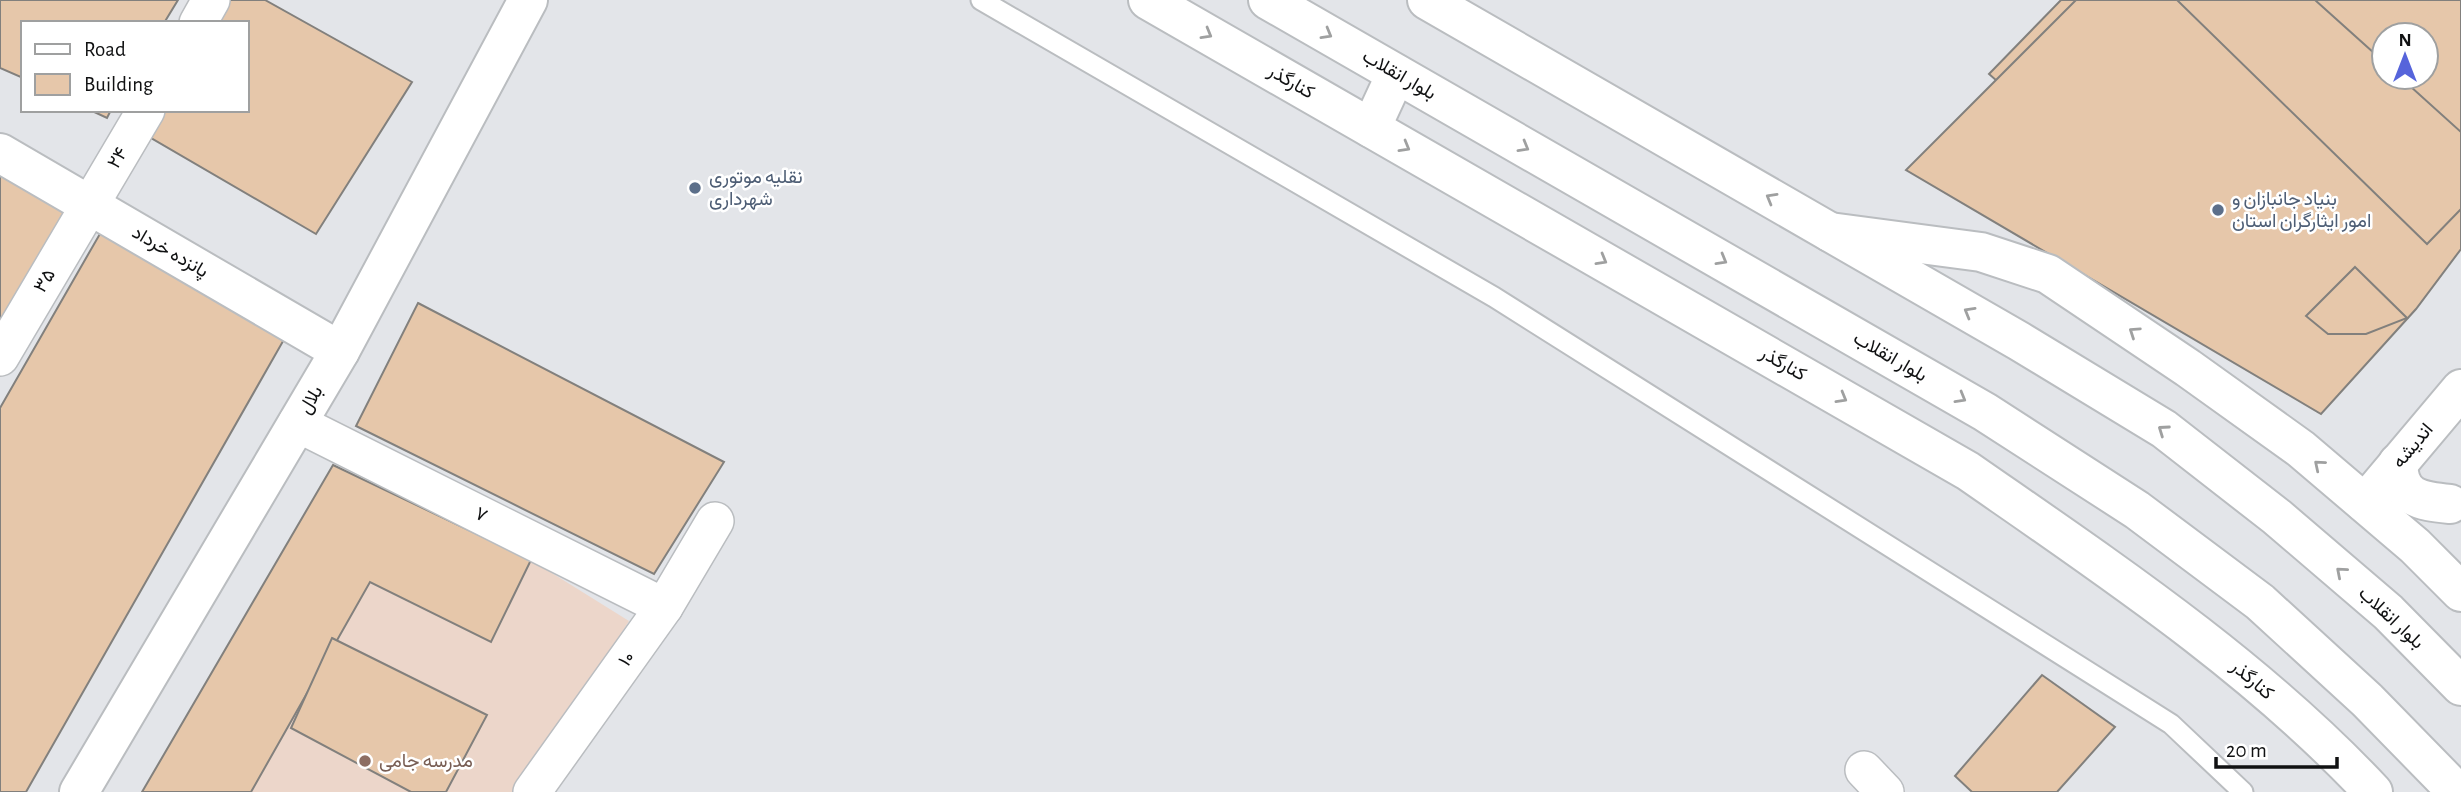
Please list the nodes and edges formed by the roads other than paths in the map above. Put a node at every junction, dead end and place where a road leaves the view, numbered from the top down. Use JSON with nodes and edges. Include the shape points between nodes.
{"nodes":[{"id":1,"x":211,"y":0,"type":"edge"},
{"id":2,"x":528,"y":0,"type":"edge"},
{"id":3,"x":981,"y":0,"type":"edge"},
{"id":4,"x":1148,"y":0,"type":"edge"},
{"id":5,"x":1268,"y":0,"type":"edge"},
{"id":6,"x":1427,"y":0,"type":"edge"},
{"id":7,"x":199,"y":21,"type":"edge"},
{"id":8,"x":1396,"y":74,"type":"junction"},
{"id":9,"x":145,"y":112,"type":"edge"},
{"id":10,"x":1371,"y":128,"type":"junction"},
{"id":11,"x":0,"y":153,"type":"edge"},
{"id":12,"x":90,"y":205,"type":"junction"},
{"id":13,"x":1830,"y":232,"type":"junction"},
{"id":14,"x":340,"y":351,"type":"junction"},
{"id":15,"x":0,"y":357,"type":"edge"},
{"id":16,"x":2461,"y":389,"type":"edge"},
{"id":17,"x":297,"y":423,"type":"junction"},
{"id":18,"x":2398,"y":463,"type":"junction"},
{"id":19,"x":2455,"y":497,"type":"edge"},
{"id":20,"x":2365,"y":503,"type":"junction"},
{"id":21,"x":715,"y":521,"type":"dead end"},
{"id":22,"x":2415,"y":546,"type":"junction"},
{"id":23,"x":2461,"y":592,"type":"edge"},
{"id":24,"x":664,"y":607,"type":"junction"},
{"id":25,"x":2461,"y":686,"type":"edge"},
{"id":26,"x":2364,"y":789,"type":"edge"},
{"id":27,"x":79,"y":792,"type":"edge"},
{"id":28,"x":532,"y":792,"type":"edge"},
{"id":29,"x":2243,"y":792,"type":"edge"},
{"id":30,"x":2457,"y":792,"type":"edge"}],
"edges":[{"from":1,"to":7,"type":"street"},
{"from":2,"to":14,"type":"main road","name":"بلال"},
{"from":3,"to":29,"type":"lane","via":[[1518,312],[2171,724]]},
{"from":4,"to":10,"type":"main road","name":"کنارگذر","one_way":true},
{"from":5,"to":8,"type":"main road","name":"بلوار انقلاب","one_way":true},
{"from":13,"to":6,"type":"main road","name":"بلوار انقلاب","one_way":true},
{"from":8,"to":10,"type":"main road"},
{"from":8,"to":30,"type":"main road","name":"بلوار انقلاب","one_way":true,"via":[[1985,412],[2137,510],[2260,602],[2367,700]]},
{"from":9,"to":12,"type":"street","name":"۲۴"},
{"from":10,"to":26,"type":"main road","name":"کنارگذر","one_way":true,"via":[[1968,471],[2218,651],[2329,745]]},
{"from":11,"to":12,"type":"main road","name":"پانزده خرداد"},
{"from":12,"to":14,"type":"main road","name":"پانزده خرداد"},
{"from":12,"to":15,"type":"street","name":"۳۵"},
{"from":20,"to":13,"type":"main road","one_way":true,"via":[[2301,449],[2048,274],[1981,252]]},
{"from":25,"to":13,"type":"main road","name":"بلوار انقلاب","one_way":true,"via":[[2388,612],[2164,429]]},
{"from":14,"to":17,"type":"main road","name":"بلال"},
{"from":16,"to":18,"type":"main road","name":"اندیشه"},
{"from":17,"to":24,"type":"street","name":"۷"},
{"from":17,"to":27,"type":"main road","name":"بلال"},
{"from":18,"to":19,"type":"main road","via":[[2399,480],[2410,495],[2429,502]]},
{"from":18,"to":20,"type":"main road","name":"اندیشه"},
{"from":19,"to":22,"type":"main road"},
{"from":20,"to":22,"type":"main road"},
{"from":21,"to":24,"type":"street","name":"۱۰"},
{"from":22,"to":23,"type":"main road"},
{"from":24,"to":28,"type":"street","name":"۱۰"}]}
